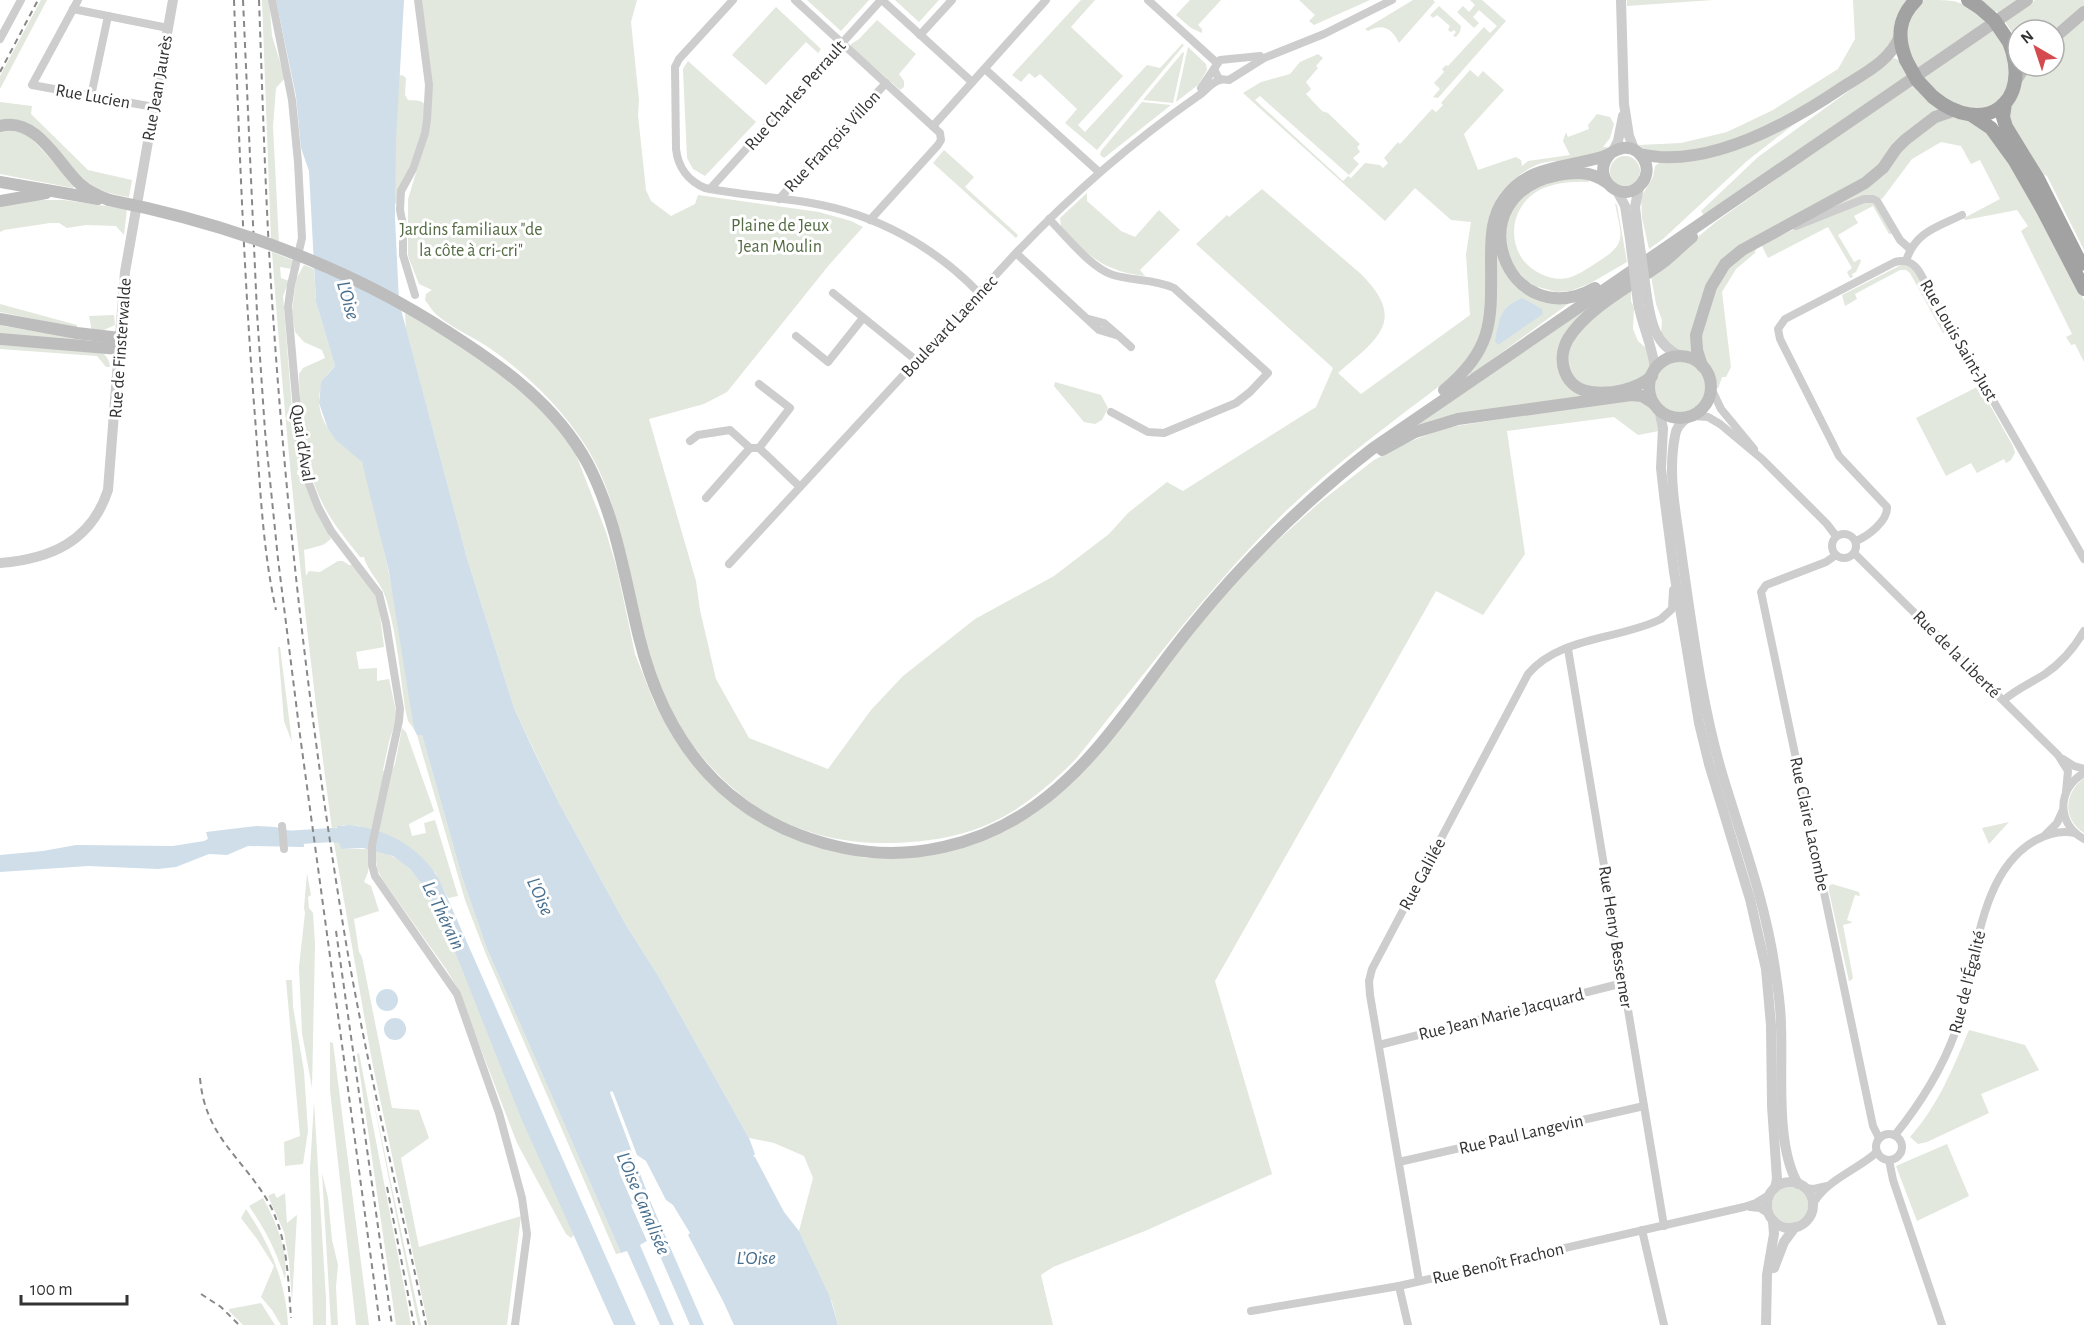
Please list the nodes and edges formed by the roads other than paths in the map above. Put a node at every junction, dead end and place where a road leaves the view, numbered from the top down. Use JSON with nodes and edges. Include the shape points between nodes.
{"nodes":[{"id":1,"x":21,"y":0,"type":"edge"},
{"id":2,"x":78,"y":0,"type":"edge"},
{"id":3,"x":173,"y":0,"type":"edge"},
{"id":4,"x":272,"y":0,"type":"edge"},
{"id":5,"x":418,"y":0,"type":"edge"},
{"id":6,"x":733,"y":0,"type":"edge"},
{"id":7,"x":795,"y":0,"type":"edge"},
{"id":8,"x":881,"y":0,"type":"edge"},
{"id":9,"x":952,"y":0,"type":"edge"},
{"id":10,"x":1046,"y":0,"type":"edge"},
{"id":11,"x":1148,"y":0,"type":"edge"},
{"id":12,"x":1392,"y":0,"type":"edge"},
{"id":13,"x":1621,"y":0,"type":"edge"},
{"id":14,"x":1916,"y":0,"type":"edge"},
{"id":15,"x":2027,"y":0,"type":"edge"},
{"id":16,"x":1974,"y":3,"type":"edge"},
{"id":17,"x":73,"y":9,"type":"junction"},
{"id":18,"x":2084,"y":12,"type":"edge"},
{"id":19,"x":108,"y":16,"type":"junction"},
{"id":20,"x":168,"y":28,"type":"junction"},
{"id":21,"x":2066,"y":28,"type":"edge"},
{"id":22,"x":920,"y":35,"type":"junction"},
{"id":23,"x":1900,"y":36,"type":"junction"},
{"id":24,"x":0,"y":39,"type":"edge"},
{"id":25,"x":843,"y":43,"type":"junction"},
{"id":26,"x":1275,"y":52,"type":"junction"},
{"id":27,"x":1230,"y":60,"type":"junction"},
{"id":28,"x":1216,"y":66,"type":"junction"},
{"id":29,"x":985,"y":69,"type":"junction"},
{"id":30,"x":1233,"y":78,"type":"junction"},
{"id":31,"x":2018,"y":78,"type":"edge"},
{"id":32,"x":1220,"y":80,"type":"junction"},
{"id":33,"x":972,"y":82,"type":"junction"},
{"id":34,"x":2015,"y":82,"type":"junction"},
{"id":35,"x":886,"y":83,"type":"junction"},
{"id":36,"x":91,"y":96,"type":"junction"},
{"id":37,"x":2005,"y":103,"type":"junction"},
{"id":38,"x":1185,"y":104,"type":"junction"},
{"id":39,"x":1624,"y":104,"type":"junction"},
{"id":40,"x":154,"y":107,"type":"junction"},
{"id":41,"x":1953,"y":111,"type":"junction"},
{"id":42,"x":1973,"y":116,"type":"junction"},
{"id":43,"x":0,"y":126,"type":"edge"},
{"id":44,"x":933,"y":126,"type":"junction"},
{"id":45,"x":1611,"y":152,"type":"junction"},
{"id":46,"x":1637,"y":152,"type":"junction"},
{"id":47,"x":1099,"y":172,"type":"junction"},
{"id":48,"x":142,"y":175,"type":"joint"},
{"id":49,"x":1770,"y":176,"type":"junction"},
{"id":50,"x":0,"y":182,"type":"edge"},
{"id":51,"x":1606,"y":182,"type":"junction"},
{"id":52,"x":1639,"y":187,"type":"junction"},
{"id":53,"x":710,"y":189,"type":"junction"},
{"id":54,"x":1617,"y":191,"type":"junction"},
{"id":55,"x":58,"y":192,"type":"junction"},
{"id":56,"x":779,"y":199,"type":"junction"},
{"id":57,"x":109,"y":200,"type":"junction"},
{"id":58,"x":0,"y":201,"type":"edge"},
{"id":59,"x":1962,"y":215,"type":"dead end"},
{"id":60,"x":1049,"y":219,"type":"junction"},
{"id":61,"x":870,"y":220,"type":"junction"},
{"id":62,"x":1634,"y":236,"type":"junction"},
{"id":63,"x":1762,"y":239,"type":"junction"},
{"id":64,"x":1666,"y":247,"type":"junction"},
{"id":65,"x":1910,"y":249,"type":"junction"},
{"id":66,"x":1016,"y":253,"type":"junction"},
{"id":67,"x":1906,"y":261,"type":"junction"},
{"id":68,"x":2084,"y":269,"type":"edge"},
{"id":69,"x":2084,"y":289,"type":"edge"},
{"id":70,"x":833,"y":293,"type":"dead end"},
{"id":71,"x":979,"y":293,"type":"junction"},
{"id":72,"x":415,"y":295,"type":"dead end"},
{"id":73,"x":1643,"y":300,"type":"junction"},
{"id":74,"x":863,"y":318,"type":"junction"},
{"id":75,"x":0,"y":319,"type":"edge"},
{"id":76,"x":796,"y":336,"type":"dead end"},
{"id":77,"x":0,"y":339,"type":"edge"},
{"id":78,"x":120,"y":343,"type":"junction"},
{"id":79,"x":1131,"y":347,"type":"dead end"},
{"id":80,"x":1682,"y":357,"type":"junction"},
{"id":81,"x":917,"y":361,"type":"junction"},
{"id":82,"x":1702,"y":366,"type":"junction"},
{"id":83,"x":1653,"y":373,"type":"junction"},
{"id":84,"x":759,"y":384,"type":"dead end"},
{"id":85,"x":1711,"y":388,"type":"junction"},
{"id":86,"x":1656,"y":407,"type":"junction"},
{"id":87,"x":1111,"y":412,"type":"dead end"},
{"id":88,"x":1689,"y":417,"type":"junction"},
{"id":89,"x":1386,"y":439,"type":"junction"},
{"id":90,"x":690,"y":441,"type":"dead end"},
{"id":91,"x":755,"y":448,"type":"junction"},
{"id":92,"x":1762,"y":459,"type":"junction"},
{"id":93,"x":1333,"y":482,"type":"junction"},
{"id":94,"x":800,"y":487,"type":"junction"},
{"id":95,"x":706,"y":498,"type":"dead end"},
{"id":96,"x":1836,"y":536,"type":"junction"},
{"id":97,"x":1856,"y":541,"type":"junction"},
{"id":98,"x":1854,"y":554,"type":"junction"},
{"id":99,"x":1836,"y":555,"type":"junction"},
{"id":100,"x":2084,"y":560,"type":"edge"},
{"id":101,"x":0,"y":563,"type":"edge"},
{"id":102,"x":729,"y":564,"type":"dead end"},
{"id":103,"x":1674,"y":572,"type":"junction"},
{"id":104,"x":2084,"y":631,"type":"edge"},
{"id":105,"x":1568,"y":649,"type":"junction"},
{"id":106,"x":2004,"y":700,"type":"junction"},
{"id":107,"x":2058,"y":755,"type":"junction"},
{"id":108,"x":2084,"y":771,"type":"edge"},
{"id":109,"x":2066,"y":792,"type":"junction"},
{"id":110,"x":2063,"y":808,"type":"junction"},
{"id":111,"x":282,"y":826,"type":"dead end"},
{"id":112,"x":2075,"y":833,"type":"junction"},
{"id":113,"x":2043,"y":836,"type":"junction"},
{"id":114,"x":2084,"y":839,"type":"edge"},
{"id":115,"x":284,"y":849,"type":"dead end"},
{"id":116,"x":1623,"y":983,"type":"junction"},
{"id":117,"x":1378,"y":1045,"type":"junction"},
{"id":118,"x":1644,"y":1106,"type":"junction"},
{"id":119,"x":1895,"y":1135,"type":"junction"},
{"id":120,"x":1879,"y":1138,"type":"junction"},
{"id":121,"x":1877,"y":1152,"type":"junction"},
{"id":122,"x":1889,"y":1160,"type":"junction"},
{"id":123,"x":1399,"y":1161,"type":"junction"},
{"id":124,"x":1830,"y":1185,"type":"junction"},
{"id":125,"x":1801,"y":1186,"type":"junction"},
{"id":126,"x":1772,"y":1192,"type":"junction"},
{"id":127,"x":1812,"y":1206,"type":"junction"},
{"id":128,"x":1744,"y":1207,"type":"junction"},
{"id":129,"x":1771,"y":1217,"type":"junction"},
{"id":130,"x":1664,"y":1226,"type":"junction"},
{"id":131,"x":1795,"y":1227,"type":"junction"},
{"id":132,"x":1642,"y":1230,"type":"junction"},
{"id":133,"x":1419,"y":1281,"type":"junction"},
{"id":134,"x":1399,"y":1286,"type":"junction"},
{"id":135,"x":1767,"y":1298,"type":"junction"},
{"id":136,"x":1251,"y":1311,"type":"dead end"},
{"id":137,"x":515,"y":1325,"type":"edge"},
{"id":138,"x":1408,"y":1325,"type":"edge"},
{"id":139,"x":1664,"y":1325,"type":"edge"},
{"id":140,"x":1766,"y":1325,"type":"edge"},
{"id":141,"x":1942,"y":1325,"type":"edge"}],
"edges":[{"from":1,"to":24,"type":"street"},
{"from":2,"to":17,"type":"street"},
{"from":3,"to":20,"type":"street","name":"Rue Jean Jaurès"},
{"from":4,"to":137,"type":"street","name":"Quai d'Aval","via":[[291,93],[297,148],[302,238],[288,311],[301,449],[318,507],[331,531],[379,594],[400,717],[371,850],[372,866],[375,876],[457,994],[499,1113],[522,1198],[527,1234]]},
{"from":5,"to":72,"type":"street","via":[[429,80],[428,105],[425,133],[401,191],[400,210],[403,255]]},
{"from":6,"to":53,"type":"street","via":[[675,67],[678,161],[696,183]]},
{"from":7,"to":25,"type":"street"},
{"from":8,"to":22,"type":"street"},
{"from":8,"to":25,"type":"street","name":"Rue Charles Perrault"},
{"from":9,"to":22,"type":"street"},
{"from":10,"to":29,"type":"street"},
{"from":11,"to":28,"type":"street"},
{"from":12,"to":26,"type":"street","via":[[1324,34]]},
{"from":13,"to":39,"type":"street"},
{"from":14,"to":23,"type":"highway","via":[[1903,16]]},
{"from":15,"to":49,"type":"main road"},
{"from":16,"to":34,"type":"highway","bridge":true,"via":[[1994,20],[2008,42]]},
{"from":17,"to":19,"type":"street"},
{"from":17,"to":36,"type":"street","name":"Rue Lucien","via":[[32,85]]},
{"from":18,"to":21,"type":"main road"},
{"from":19,"to":20,"type":"street"},
{"from":19,"to":36,"type":"street"},
{"from":20,"to":40,"type":"street","name":"Rue Jean Jaurès"},
{"from":22,"to":33,"type":"street"},
{"from":23,"to":41,"type":"highway","bridge":true,"via":[[1906,60],[1917,80]]},
{"from":23,"to":46,"type":"main road","via":[[1881,61],[1786,123],[1700,153],[1664,158]]},
{"from":25,"to":35,"type":"street"},
{"from":25,"to":53,"type":"street","name":"Rue Charles Perrault"},
{"from":26,"to":27,"type":"street"},
{"from":26,"to":30,"type":"street"},
{"from":27,"to":28,"type":"street","via":[[1223,59]]},
{"from":27,"to":30,"type":"street","via":[[1236,67]]},
{"from":28,"to":32,"type":"street"},
{"from":28,"to":38,"type":"street","name":"Boulevard Laennec"},
{"from":29,"to":33,"type":"street"},
{"from":29,"to":47,"type":"street"},
{"from":30,"to":32,"type":"street"},
{"from":31,"to":34,"type":"main road"},
{"from":32,"to":38,"type":"street","name":"Boulevard Laennec"},
{"from":33,"to":44,"type":"street"},
{"from":34,"to":37,"type":"highway"},
{"from":35,"to":44,"type":"street"},
{"from":35,"to":56,"type":"street","name":"Rue François Villon"},
{"from":36,"to":40,"type":"street","name":"Rue Lucien"},
{"from":37,"to":42,"type":"highway"},
{"from":37,"to":68,"type":"highway","via":[[2006,127],[2043,187]]},
{"from":38,"to":47,"type":"street","name":"Boulevard Laennec"},
{"from":39,"to":45,"type":"street","via":[[1618,141]]},
{"from":39,"to":46,"type":"street","via":[[1629,138]]},
{"from":40,"to":48,"type":"street","name":"Rue Jean Jaurès"},
{"from":41,"to":42,"type":"highway"},
{"from":41,"to":63,"type":"main road","via":[[1935,117],[1905,140],[1865,183]]},
{"from":42,"to":69,"type":"highway","via":[[1988,125],[2008,150]]},
{"from":43,"to":57,"type":"main road","via":[[15,125],[36,135],[78,182]]},
{"from":44,"to":61,"type":"street","via":[[940,133],[941,142]]},
{"from":45,"to":46,"type":"main road","via":[[1625,148]]},
{"from":45,"to":51,"type":"main road","via":[[1603,167]]},
{"from":45,"to":89,"type":"main road","via":[[1537,172],[1507,194],[1492,228],[1491,313],[1482,347],[1458,378]]},
{"from":46,"to":52,"type":"main road","via":[[1647,170]]},
{"from":47,"to":60,"type":"street","name":"Boulevard Laennec"},
{"from":48,"to":78,"type":"street","name":"Rue de Finsterwalde","via":[[125,272]]},
{"from":49,"to":64,"type":"main road"},
{"from":49,"to":83,"type":"main road","via":[[1665,261],[1599,307],[1572,333],[1563,350],[1566,374],[1576,386],[1590,392],[1628,388]]},
{"from":50,"to":55,"type":"main road"},
{"from":51,"to":54,"type":"main road"},
{"from":51,"to":64,"type":"main road","via":[[1588,173],[1562,174],[1535,183],[1515,198],[1504,216],[1500,238],[1505,262],[1517,279],[1538,294],[1571,298]]},
{"from":52,"to":54,"type":"main road"},
{"from":52,"to":62,"type":"street"},
{"from":53,"to":56,"type":"street"},
{"from":54,"to":62,"type":"street"},
{"from":55,"to":57,"type":"main road"},
{"from":55,"to":58,"type":"main road"},
{"from":56,"to":61,"type":"street","via":[[829,207]]},
{"from":57,"to":93,"type":"main road","bridge":true,"via":[[204,224],[286,252],[365,286],[448,333],[501,368],[538,399],[567,431],[600,492],[654,686],[671,724],[691,754],[726,791],[761,817],[805,837],[853,850],[903,852],[948,846],[996,829],[1041,801],[1101,743],[1228,583]]},
{"from":59,"to":65,"type":"street","via":[[1920,236]]},
{"from":60,"to":66,"type":"street","name":"Boulevard Laennec"},
{"from":60,"to":87,"type":"street","via":[[1104,271],[1174,288],[1268,373],[1236,403],[1160,434]]},
{"from":61,"to":71,"type":"street","via":[[932,252]]},
{"from":62,"to":73,"type":"street","bridge":true},
{"from":63,"to":65,"type":"street","via":[[1870,198],[1877,201],[1899,240]]},
{"from":63,"to":82,"type":"main road","via":[[1732,257],[1714,280],[1696,335]]},
{"from":64,"to":89,"type":"main road"},
{"from":65,"to":67,"type":"street"},
{"from":66,"to":71,"type":"street","name":"Boulevard Laennec"},
{"from":66,"to":79,"type":"street","via":[[1086,318],[1104,323]]},
{"from":67,"to":97,"type":"street","name":"Rue Louis Saint-Just","via":[[1895,262],[1785,319],[1778,329],[1839,456],[1887,507],[1882,520]]},
{"from":67,"to":100,"type":"street","name":"Rue Louis Saint-Just","via":[[1917,268]]},
{"from":70,"to":74,"type":"street"},
{"from":71,"to":81,"type":"street","name":"Boulevard Laennec"},
{"from":73,"to":80,"type":"street","via":[[1658,339]]},
{"from":73,"to":83,"type":"street","via":[[1642,322],[1653,354]]},
{"from":74,"to":76,"type":"street","via":[[828,362]]},
{"from":74,"to":81,"type":"street"},
{"from":75,"to":78,"type":"main road"},
{"from":77,"to":78,"type":"main road"},
{"from":78,"to":101,"type":"street","name":"Rue de Finsterwalde","via":[[109,486],[104,500],[77,537],[55,552],[32,560]]},
{"from":80,"to":82,"type":"main road"},
{"from":80,"to":83,"type":"main road","via":[[1667,360]]},
{"from":81,"to":94,"type":"street","name":"Boulevard Laennec"},
{"from":82,"to":85,"type":"main road","via":[[1709,375]]},
{"from":83,"to":86,"type":"main road","via":[[1649,388]]},
{"from":84,"to":91,"type":"street","via":[[790,408]]},
{"from":85,"to":88,"type":"main road","via":[[1706,405]]},
{"from":85,"to":92,"type":"street","via":[[1719,406]]},
{"from":86,"to":88,"type":"main road","via":[[1673,418]]},
{"from":86,"to":93,"type":"main road","via":[[1642,396],[1631,395],[1451,421],[1403,438]]},
{"from":86,"to":103,"type":"street","via":[[1663,430],[1662,482]]},
{"from":88,"to":92,"type":"street","via":[[1718,422]]},
{"from":88,"to":125,"type":"street","via":[[1675,433],[1672,462],[1682,559],[1711,734],[1773,956],[1781,1020],[1783,1127],[1789,1162]]},
{"from":89,"to":93,"type":"main road"},
{"from":90,"to":91,"type":"street","via":[[698,435],[727,430]]},
{"from":91,"to":94,"type":"street"},
{"from":91,"to":95,"type":"street"},
{"from":92,"to":96,"type":"street"},
{"from":94,"to":102,"type":"street","name":"Boulevard Laennec"},
{"from":96,"to":97,"type":"street","via":[[1847,534]]},
{"from":96,"to":99,"type":"street","via":[[1832,544]]},
{"from":97,"to":98,"type":"street"},
{"from":98,"to":99,"type":"street","via":[[1845,558]]},
{"from":98,"to":106,"type":"street","name":"Rue de la Liberté"},
{"from":99,"to":120,"type":"street","name":"Rue Claire Lacombe","via":[[1828,562],[1761,589],[1873,1126]]},
{"from":103,"to":105,"type":"street","name":"Rue Galilée","via":[[1673,607],[1665,617]]},
{"from":103,"to":126,"type":"street","via":[[1702,737],[1750,899],[1766,969],[1772,1024],[1777,1179]]},
{"from":104,"to":106,"type":"street","via":[[2057,664]]},
{"from":105,"to":116,"type":"street","name":"Rue Henry Bessemer"},
{"from":105,"to":117,"type":"street","name":"Rue Galilée","via":[[1543,660],[1523,682],[1374,964],[1369,985]]},
{"from":106,"to":107,"type":"street","name":"Rue de la Liberté"},
{"from":107,"to":108,"type":"street","name":"Rue de la Liberté"},
{"from":107,"to":109,"type":"street","name":"Rue de la Liberté","via":[[2067,771]]},
{"from":108,"to":109,"type":"street"},
{"from":109,"to":110,"type":"street","name":"Rue de la Liberté"},
{"from":110,"to":112,"type":"street"},
{"from":110,"to":113,"type":"street","name":"Rue de l'Égalité","via":[[2056,823]]},
{"from":111,"to":115,"type":"street"},
{"from":112,"to":113,"type":"street","name":"Rue de l'Égalité","via":[[2060,831]]},
{"from":112,"to":114,"type":"street"},
{"from":113,"to":119,"type":"street","name":"Rue de l'Égalité","via":[[2018,854],[1994,889],[1950,1045],[1926,1092]]},
{"from":116,"to":117,"type":"street","name":"Rue Jean Marie Jacquard"},
{"from":116,"to":118,"type":"street","name":"Rue Henry Bessemer"},
{"from":117,"to":123,"type":"street","name":"Rue Galilée"},
{"from":118,"to":123,"type":"street","name":"Rue Paul Langevin"},
{"from":118,"to":130,"type":"street","name":"Rue Henry Bessemer"},
{"from":119,"to":120,"type":"street"},
{"from":119,"to":122,"type":"street","via":[[1901,1140],[1902,1149]]},
{"from":120,"to":121,"type":"street"},
{"from":121,"to":122,"type":"street"},
{"from":121,"to":124,"type":"street"},
{"from":122,"to":141,"type":"street"},
{"from":123,"to":133,"type":"street","name":"Rue Galilée"},
{"from":124,"to":125,"type":"street","via":[[1814,1189]]},
{"from":124,"to":127,"type":"street"},
{"from":125,"to":126,"type":"street","via":[[1787,1182]]},
{"from":125,"to":127,"type":"street","via":[[1810,1196]]},
{"from":126,"to":128,"type":"street","name":"Rue Benoît Frachon"},
{"from":126,"to":129,"type":"street","via":[[1767,1203]]},
{"from":127,"to":131,"type":"street","via":[[1806,1220]]},
{"from":128,"to":129,"type":"street","name":"Rue Benoît Frachon","via":[[1757,1207]]},
{"from":128,"to":130,"type":"street","name":"Rue Benoît Frachon"},
{"from":129,"to":131,"type":"street","via":[[1784,1227]]},
{"from":129,"to":135,"type":"street","via":[[1774,1234],[1767,1269]]},
{"from":130,"to":132,"type":"street","name":"Rue Benoît Frachon"},
{"from":131,"to":135,"type":"street","via":[[1777,1255]]},
{"from":132,"to":133,"type":"street","name":"Rue Benoît Frachon"},
{"from":132,"to":139,"type":"street"},
{"from":133,"to":134,"type":"street","name":"Rue Benoît Frachon"},
{"from":134,"to":136,"type":"street","name":"Rue Benoît Frachon"},
{"from":134,"to":138,"type":"street"},
{"from":135,"to":140,"type":"street"}]}
